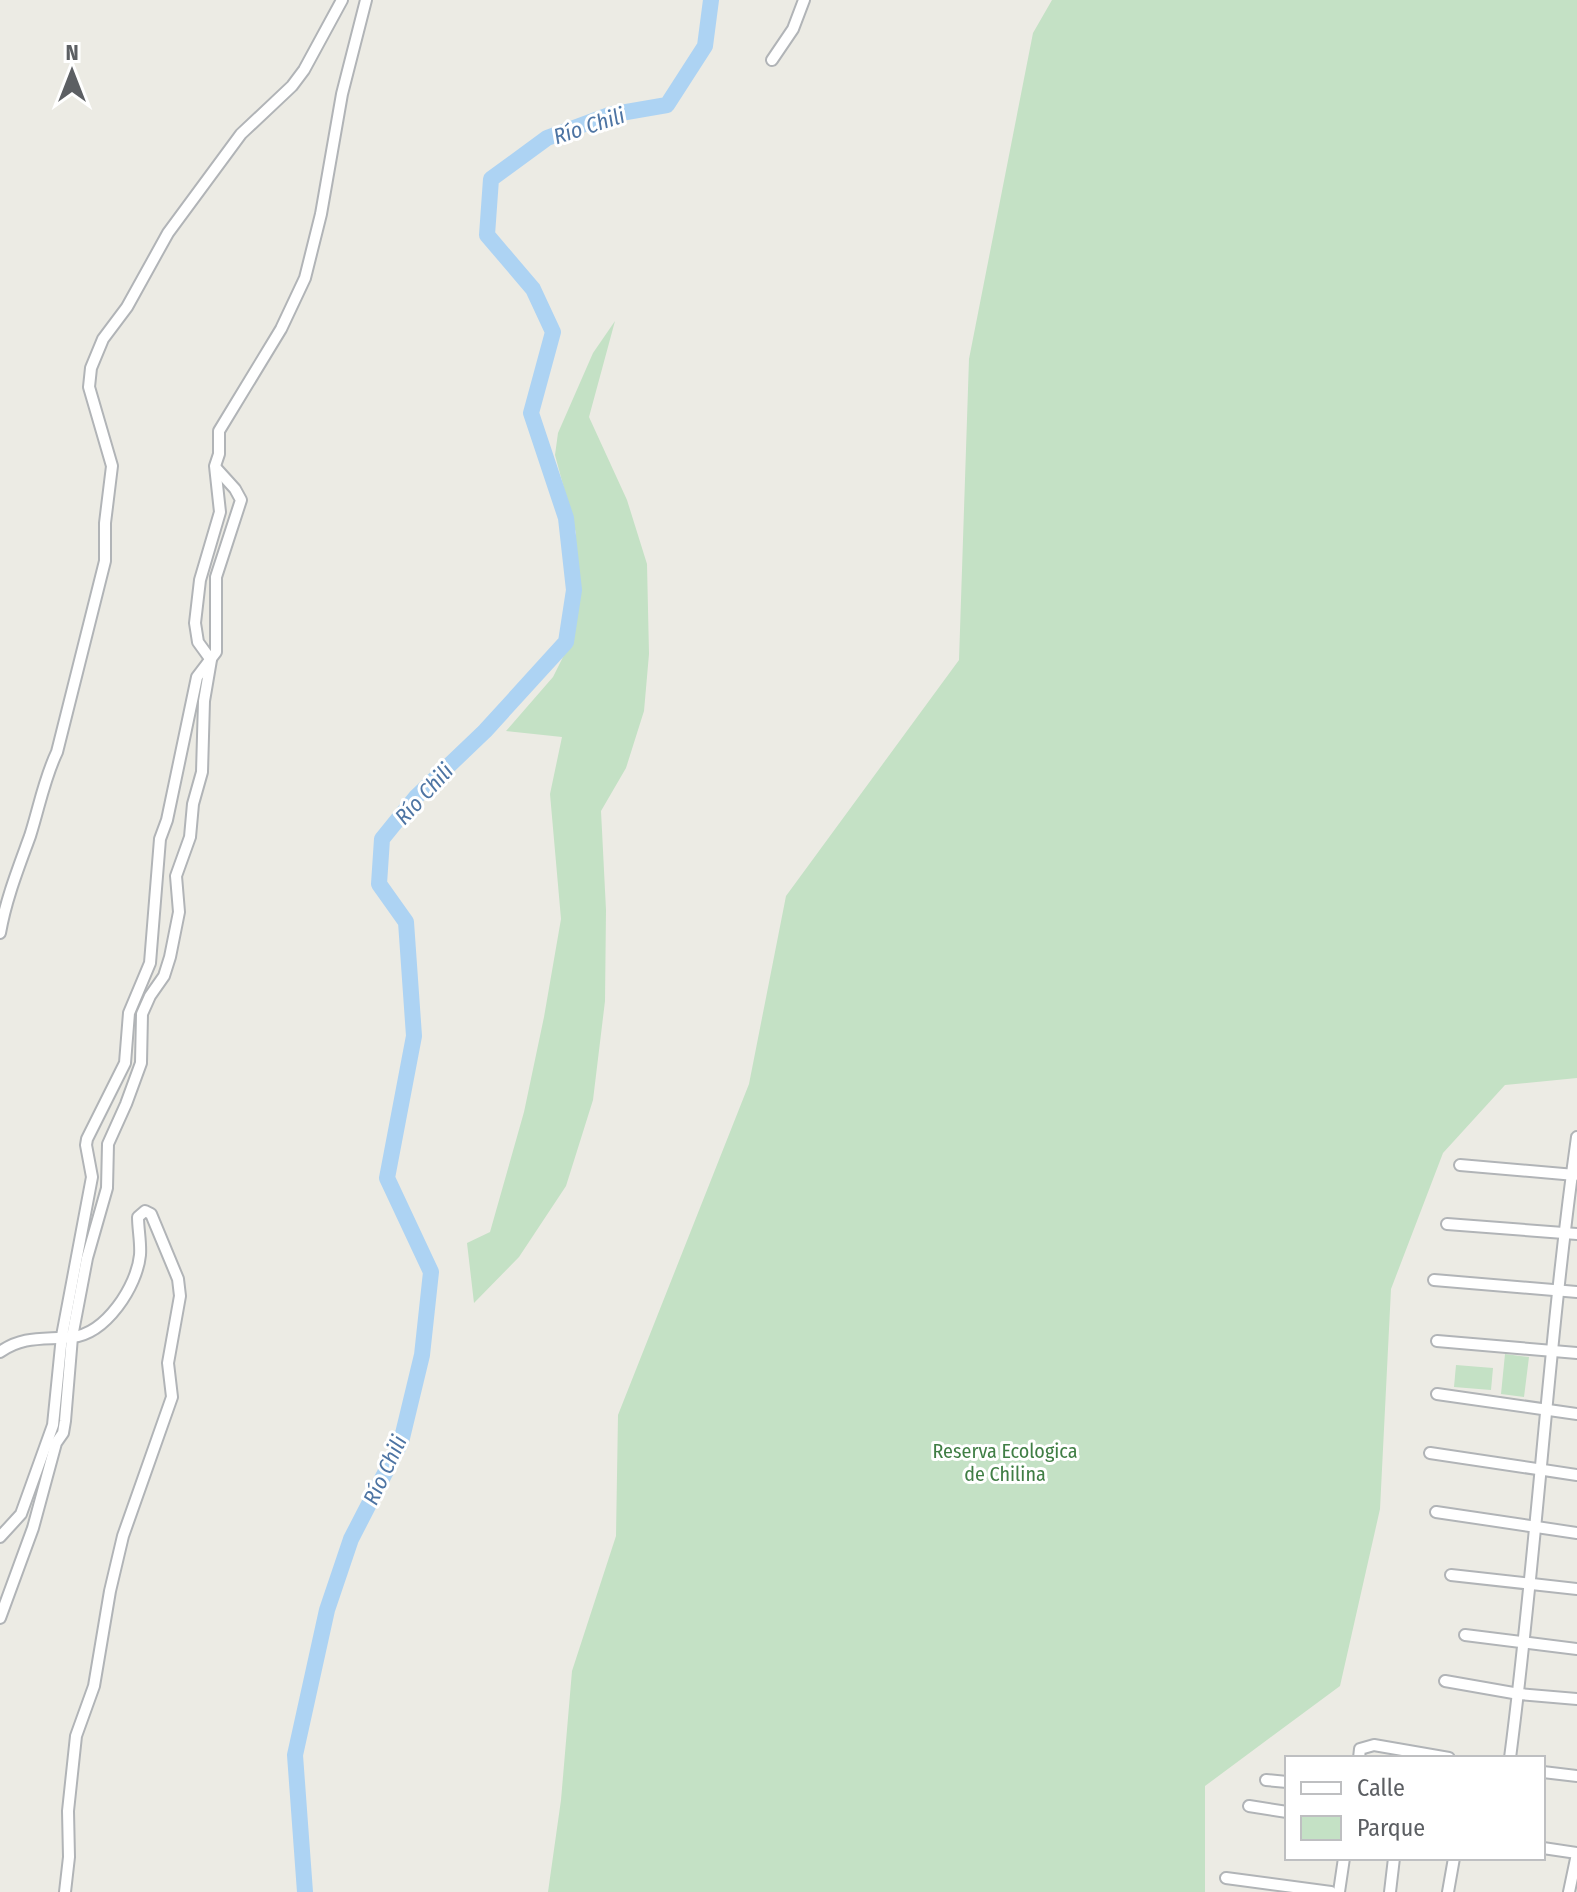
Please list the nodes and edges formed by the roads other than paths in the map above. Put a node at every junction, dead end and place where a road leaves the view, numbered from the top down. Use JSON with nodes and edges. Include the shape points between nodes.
{"nodes":[{"id":1,"x":342,"y":0,"type":"edge"},
{"id":2,"x":366,"y":0,"type":"edge"},
{"id":3,"x":804,"y":0,"type":"edge"},
{"id":4,"x":772,"y":60,"type":"dead end"},
{"id":5,"x":215,"y":466,"type":"junction"},
{"id":6,"x":211,"y":660,"type":"junction"},
{"id":7,"x":0,"y":933,"type":"edge"},
{"id":8,"x":1577,"y":1137,"type":"edge"},
{"id":9,"x":1460,"y":1165,"type":"dead end"},
{"id":10,"x":1574,"y":1175,"type":"edge"},
{"id":11,"x":1447,"y":1224,"type":"dead end"},
{"id":12,"x":1563,"y":1233,"type":"junction"},
{"id":13,"x":1577,"y":1234,"type":"edge"},
{"id":14,"x":1434,"y":1280,"type":"dead end"},
{"id":15,"x":1557,"y":1291,"type":"junction"},
{"id":16,"x":1577,"y":1292,"type":"edge"},
{"id":17,"x":67,"y":1337,"type":"junction"},
{"id":18,"x":1437,"y":1341,"type":"dead end"},
{"id":19,"x":1551,"y":1351,"type":"junction"},
{"id":20,"x":0,"y":1352,"type":"edge"},
{"id":21,"x":1577,"y":1353,"type":"edge"},
{"id":22,"x":1437,"y":1394,"type":"dead end"},
{"id":23,"x":1545,"y":1411,"type":"junction"},
{"id":24,"x":1577,"y":1414,"type":"edge"},
{"id":25,"x":1430,"y":1453,"type":"dead end"},
{"id":26,"x":1539,"y":1469,"type":"junction"},
{"id":27,"x":1577,"y":1475,"type":"edge"},
{"id":28,"x":1436,"y":1512,"type":"dead end"},
{"id":29,"x":1536,"y":1528,"type":"junction"},
{"id":30,"x":1577,"y":1533,"type":"edge"},
{"id":31,"x":0,"y":1537,"type":"edge"},
{"id":32,"x":1451,"y":1575,"type":"dead end"},
{"id":33,"x":1530,"y":1586,"type":"junction"},
{"id":34,"x":1577,"y":1589,"type":"edge"},
{"id":35,"x":0,"y":1618,"type":"edge"},
{"id":36,"x":1465,"y":1635,"type":"dead end"},
{"id":37,"x":1525,"y":1644,"type":"junction"},
{"id":38,"x":1577,"y":1649,"type":"edge"},
{"id":39,"x":1445,"y":1681,"type":"dead end"},
{"id":40,"x":1519,"y":1694,"type":"junction"},
{"id":41,"x":1577,"y":1699,"type":"edge"},
{"id":42,"x":1359,"y":1756,"type":"edge"},
{"id":43,"x":1437,"y":1756,"type":"edge"},
{"id":44,"x":1510,"y":1756,"type":"edge"},
{"id":45,"x":1545,"y":1772,"type":"edge"},
{"id":46,"x":1577,"y":1776,"type":"edge"},
{"id":47,"x":1266,"y":1780,"type":"dead end"},
{"id":48,"x":1285,"y":1782,"type":"edge"},
{"id":49,"x":1249,"y":1806,"type":"dead end"},
{"id":50,"x":1285,"y":1812,"type":"edge"},
{"id":51,"x":1545,"y":1848,"type":"edge"},
{"id":52,"x":1577,"y":1854,"type":"edge"},
{"id":53,"x":1344,"y":1860,"type":"edge"},
{"id":54,"x":1394,"y":1860,"type":"edge"},
{"id":55,"x":1454,"y":1860,"type":"edge"},
{"id":56,"x":1226,"y":1878,"type":"dead end"},
{"id":57,"x":65,"y":1892,"type":"edge"},
{"id":58,"x":1331,"y":1892,"type":"edge"},
{"id":59,"x":1339,"y":1892,"type":"edge"},
{"id":60,"x":1390,"y":1892,"type":"edge"},
{"id":61,"x":1448,"y":1892,"type":"edge"},
{"id":62,"x":1569,"y":1892,"type":"edge"}],
"edges":[{"from":1,"to":7,"type":"street","via":[[298,78],[241,134],[189,201],[103,339],[91,368],[89,387],[112,466],[105,561],[57,752],[9,891]]},
{"from":2,"to":5,"type":"street","via":[[305,278],[281,329],[222,424]]},
{"from":3,"to":4,"type":"street"},
{"from":5,"to":6,"type":"street","via":[[220,512],[200,580],[195,623],[198,642]]},
{"from":5,"to":6,"type":"street","via":[[241,500],[216,577],[216,652]]},
{"from":6,"to":17,"type":"street","via":[[202,772],[190,837],[176,876],[179,912],[170,957],[142,1014],[141,1063],[109,1138],[107,1188]]},
{"from":6,"to":17,"type":"street","via":[[197,677],[160,839],[152,954],[129,1013],[125,1063],[87,1139],[92,1177]]},
{"from":8,"to":10,"type":"street"},
{"from":9,"to":10,"type":"street"},
{"from":10,"to":12,"type":"street"},
{"from":11,"to":12,"type":"street"},
{"from":12,"to":13,"type":"street"},
{"from":12,"to":15,"type":"street"},
{"from":14,"to":15,"type":"street"},
{"from":15,"to":16,"type":"street"},
{"from":15,"to":19,"type":"street"},
{"from":17,"to":20,"type":"street","via":[[16,1342]]},
{"from":17,"to":31,"type":"street","via":[[53,1425],[21,1514]]},
{"from":17,"to":35,"type":"street","via":[[63,1433]]},
{"from":17,"to":57,"type":"street","via":[[99,1324],[128,1291],[140,1255],[138,1217],[149,1213],[178,1279],[168,1363],[172,1397],[123,1536],[94,1686],[76,1736]]},
{"from":18,"to":19,"type":"street"},
{"from":19,"to":21,"type":"street"},
{"from":19,"to":23,"type":"street"},
{"from":22,"to":23,"type":"street"},
{"from":23,"to":24,"type":"street"},
{"from":23,"to":26,"type":"street"},
{"from":25,"to":26,"type":"street"},
{"from":26,"to":27,"type":"street"},
{"from":26,"to":29,"type":"street"},
{"from":28,"to":29,"type":"street"},
{"from":29,"to":30,"type":"street"},
{"from":29,"to":33,"type":"street"},
{"from":32,"to":33,"type":"street"},
{"from":33,"to":34,"type":"street"},
{"from":33,"to":37,"type":"street"},
{"from":36,"to":37,"type":"street"},
{"from":37,"to":38,"type":"street"},
{"from":37,"to":40,"type":"street"},
{"from":39,"to":40,"type":"street"},
{"from":40,"to":41,"type":"street"},
{"from":40,"to":44,"type":"street"},
{"from":42,"to":43,"type":"street","via":[[1360,1749],[1374,1745]]},
{"from":45,"to":46,"type":"street"},
{"from":47,"to":48,"type":"street"},
{"from":49,"to":50,"type":"street"},
{"from":51,"to":52,"type":"street"},
{"from":52,"to":62,"type":"street"},
{"from":53,"to":59,"type":"street"},
{"from":54,"to":60,"type":"street"},
{"from":55,"to":61,"type":"street"},
{"from":56,"to":58,"type":"street"}]}
